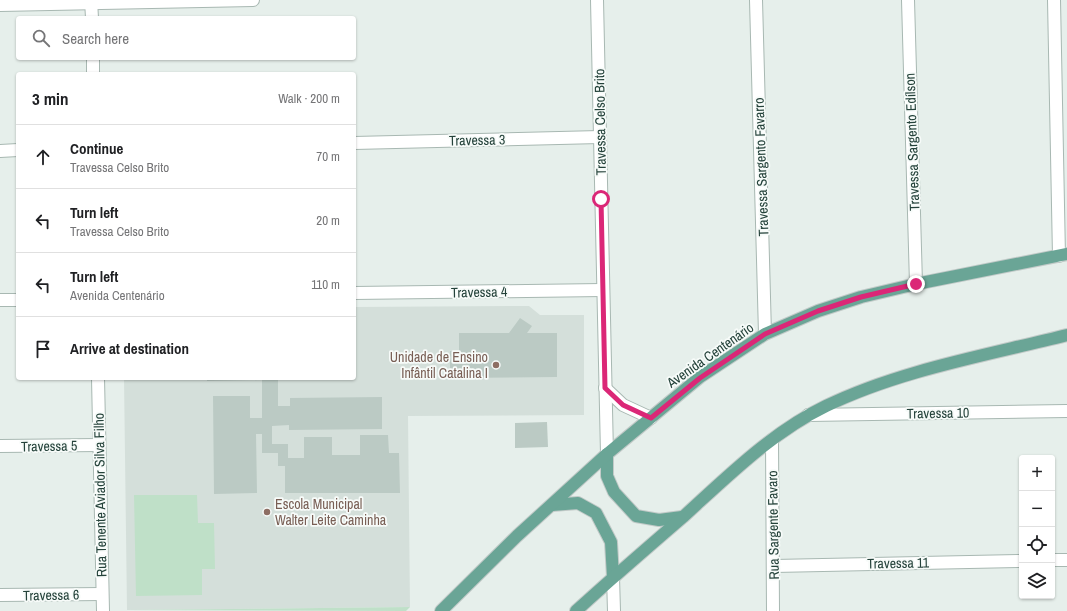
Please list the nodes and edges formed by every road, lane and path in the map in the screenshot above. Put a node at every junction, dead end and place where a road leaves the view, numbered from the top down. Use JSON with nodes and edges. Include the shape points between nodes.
{"nodes":[{"id":1,"x":253,"y":0,"type":"edge"},
{"id":2,"x":597,"y":0,"type":"edge"},
{"id":3,"x":756,"y":0,"type":"edge"},
{"id":4,"x":908,"y":0,"type":"edge"},
{"id":5,"x":1054,"y":0,"type":"edge"},
{"id":6,"x":91,"y":2,"type":"edge"},
{"id":7,"x":0,"y":5,"type":"edge"},
{"id":8,"x":92,"y":16,"type":"edge"},
{"id":9,"x":93,"y":60,"type":"edge"},
{"id":10,"x":93,"y":72,"type":"edge"},
{"id":11,"x":600,"y":137,"type":"junction"},
{"id":12,"x":356,"y":143,"type":"edge"},
{"id":13,"x":16,"y":150,"type":"edge"},
{"id":14,"x":0,"y":151,"type":"edge"},
{"id":15,"x":1063,"y":255,"type":"edge"},
{"id":16,"x":916,"y":284,"type":"junction"},
{"id":17,"x":603,"y":290,"type":"junction"},
{"id":18,"x":356,"y":293,"type":"edge"},
{"id":19,"x":0,"y":300,"type":"edge"},
{"id":20,"x":16,"y":300,"type":"edge"},
{"id":21,"x":765,"y":334,"type":"junction"},
{"id":22,"x":1067,"y":335,"type":"edge"},
{"id":23,"x":98,"y":380,"type":"edge"},
{"id":24,"x":605,"y":388,"type":"junction"},
{"id":25,"x":1067,"y":411,"type":"edge"},
{"id":26,"x":808,"y":415,"type":"junction"},
{"id":27,"x":651,"y":418,"type":"junction"},
{"id":28,"x":772,"y":440,"type":"junction"},
{"id":29,"x":99,"y":445,"type":"junction"},
{"id":30,"x":0,"y":446,"type":"edge"},
{"id":31,"x":607,"y":454,"type":"junction"},
{"id":32,"x":552,"y":505,"type":"junction"},
{"id":33,"x":682,"y":517,"type":"junction"},
{"id":34,"x":1055,"y":560,"type":"edge"},
{"id":35,"x":1067,"y":560,"type":"edge"},
{"id":36,"x":1019,"y":561,"type":"edge"},
{"id":37,"x":774,"y":566,"type":"junction"},
{"id":38,"x":613,"y":577,"type":"junction"},
{"id":39,"x":102,"y":594,"type":"junction"},
{"id":40,"x":0,"y":595,"type":"edge"},
{"id":41,"x":103,"y":611,"type":"edge"},
{"id":42,"x":441,"y":611,"type":"edge"},
{"id":43,"x":576,"y":611,"type":"edge"},
{"id":44,"x":614,"y":611,"type":"edge"},
{"id":45,"x":774,"y":611,"type":"edge"}],
"edges":[{"from":1,"to":6,"type":"street"},
{"from":2,"to":11,"type":"street","name":"Travessa Celso Brito"},
{"from":3,"to":21,"type":"street","name":"Travessa Sargento Favarro"},
{"from":4,"to":16,"type":"street","name":"Travessa Sargento Edílson"},
{"from":5,"to":15,"type":"street"},
{"from":6,"to":7,"type":"street"},
{"from":6,"to":8,"type":"street"},
{"from":9,"to":10,"type":"street"},
{"from":11,"to":12,"type":"street","name":"Travessa 3"},
{"from":11,"to":17,"type":"street","name":"Travessa Celso Brito"},
{"from":13,"to":14,"type":"street"},
{"from":15,"to":16,"type":"main road","name":"Avenida Centenário"},
{"from":16,"to":21,"type":"main road","name":"Avenida Centenário","via":[[861,297],[818,311]]},
{"from":17,"to":18,"type":"street","name":"Travessa 4"},
{"from":17,"to":24,"type":"street","name":"Travessa Celso Brito"},
{"from":19,"to":20,"type":"street"},
{"from":21,"to":27,"type":"main road","name":"Avenida Centenário","via":[[700,378]]},
{"from":22,"to":26,"type":"main road","via":[[892,380],[855,393]]},
{"from":23,"to":29,"type":"street","name":"Rua Tenente Aviador Silva Filho"},
{"from":24,"to":27,"type":"street","via":[[623,405]]},
{"from":24,"to":31,"type":"street","name":"Travessa Celso Brito"},
{"from":25,"to":26,"type":"street","name":"Travessa 10"},
{"from":26,"to":28,"type":"main road"},
{"from":27,"to":31,"type":"main road","name":"Avenida Centenário"},
{"from":28,"to":33,"type":"main road"},
{"from":28,"to":37,"type":"street","name":"Rua Sargente Favaro"},
{"from":29,"to":30,"type":"street","name":"Travessa 5"},
{"from":29,"to":39,"type":"street","name":"Rua Tenente Aviador Silva Filho"},
{"from":31,"to":32,"type":"main road","name":"Avenida Centenário"},
{"from":31,"to":33,"type":"main road","via":[[607,476],[614,492],[636,516],[659,520]]},
{"from":32,"to":38,"type":"main road","via":[[578,503],[596,513],[611,542]]},
{"from":32,"to":42,"type":"main road","name":"Avenida Centenário"},
{"from":33,"to":38,"type":"main road"},
{"from":34,"to":35,"type":"street"},
{"from":36,"to":37,"type":"street","name":"Travessa 11"},
{"from":37,"to":45,"type":"street","name":"Rua Sargente Favaro"},
{"from":38,"to":43,"type":"main road"},
{"from":38,"to":44,"type":"street"},
{"from":39,"to":40,"type":"street","name":"Travessa 6"},
{"from":39,"to":41,"type":"street","name":"Rua Tenente Aviador Silva Filho"}]}
